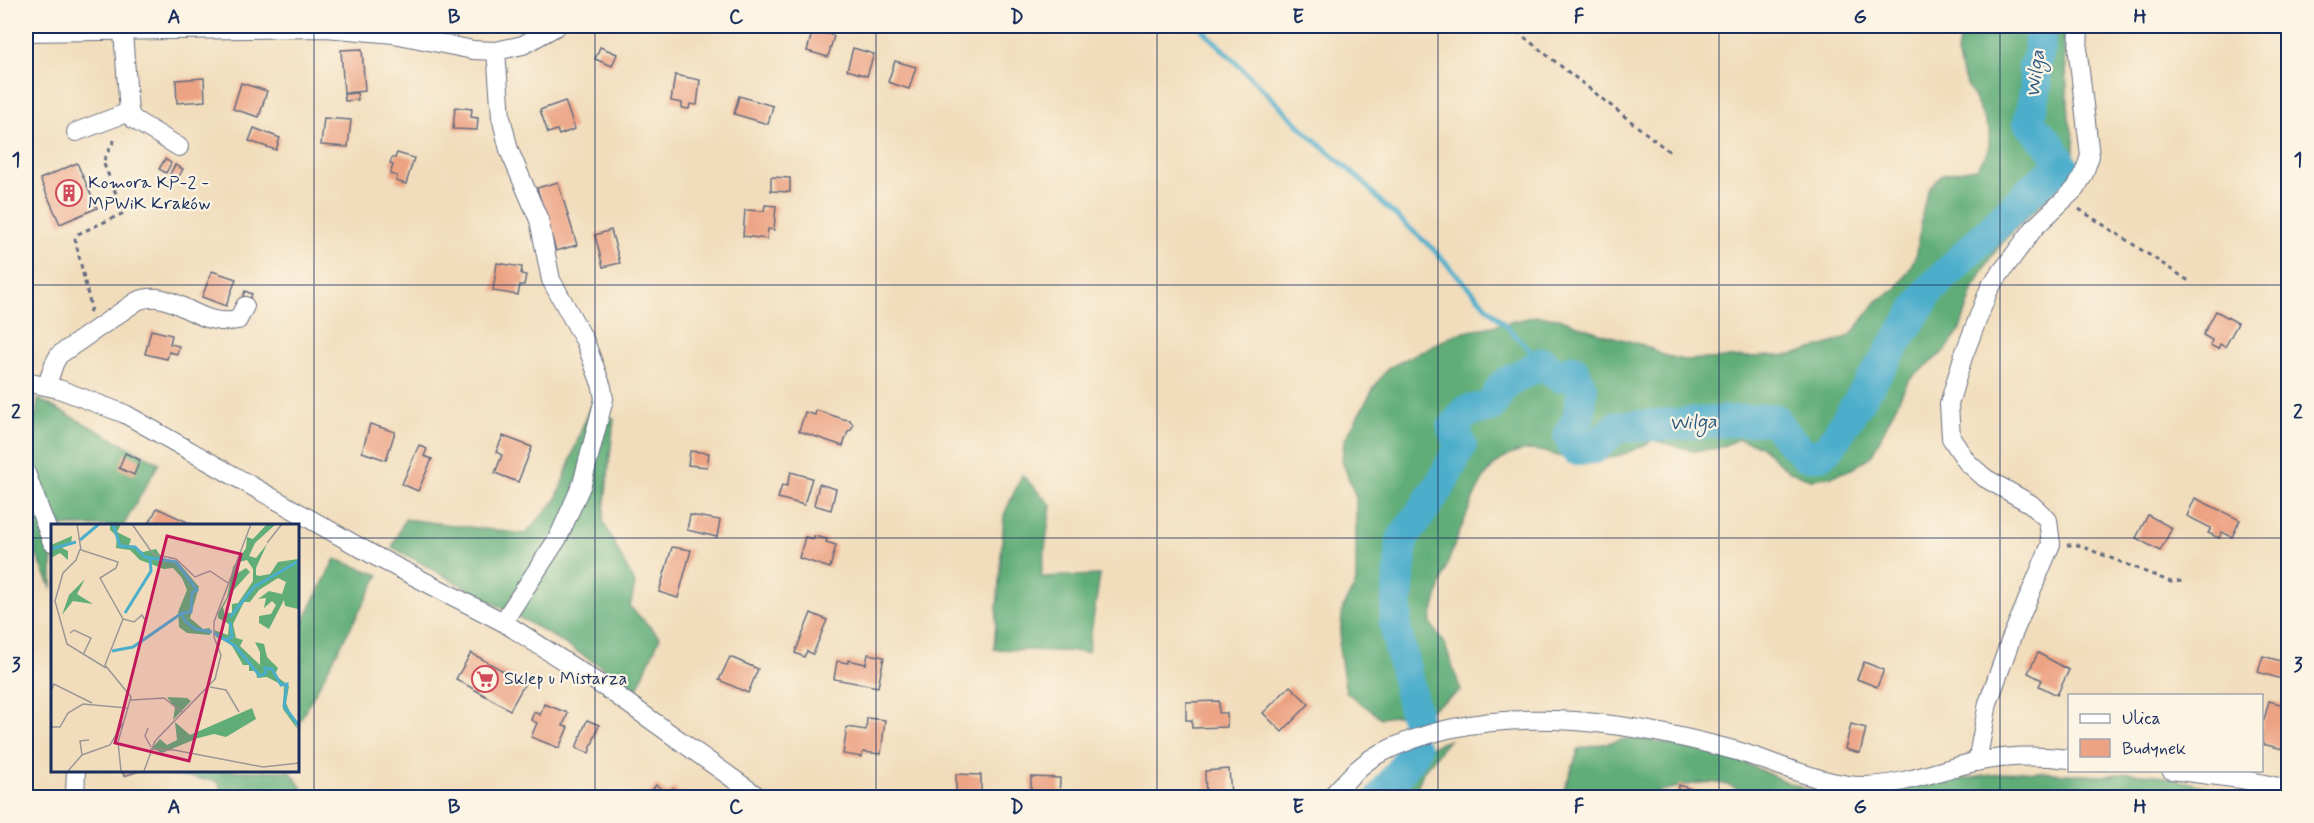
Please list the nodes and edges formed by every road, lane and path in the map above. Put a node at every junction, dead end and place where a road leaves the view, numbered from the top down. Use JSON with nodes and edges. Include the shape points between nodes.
{"nodes":[{"id":1,"x":557,"y":26,"type":"edge"},
{"id":2,"x":1510,"y":26,"type":"edge"},
{"id":3,"x":2079,"y":26,"type":"edge"},
{"id":4,"x":224,"y":27,"type":"edge"},
{"id":5,"x":395,"y":30,"type":"edge"},
{"id":6,"x":26,"y":32,"type":"edge"},
{"id":7,"x":123,"y":32,"type":"junction"},
{"id":8,"x":495,"y":51,"type":"junction"},
{"id":9,"x":121,"y":115,"type":"junction"},
{"id":10,"x":76,"y":132,"type":"dead end"},
{"id":11,"x":179,"y":147,"type":"dead end"},
{"id":12,"x":1671,"y":153,"type":"dead end"},
{"id":13,"x":2065,"y":200,"type":"junction"},
{"id":14,"x":2192,"y":283,"type":"dead end"},
{"id":15,"x":245,"y":306,"type":"dead end"},
{"id":16,"x":77,"y":342,"type":"junction"},
{"id":17,"x":26,"y":382,"type":"edge"},
{"id":18,"x":47,"y":385,"type":"junction"},
{"id":19,"x":26,"y":473,"type":"edge"},
{"id":20,"x":51,"y":539,"type":"edge"},
{"id":21,"x":2051,"y":544,"type":"junction"},
{"id":22,"x":2185,"y":581,"type":"dead end"},
{"id":23,"x":503,"y":622,"type":"junction"},
{"id":24,"x":2068,"y":759,"type":"edge"},
{"id":25,"x":1977,"y":762,"type":"junction"},
{"id":26,"x":76,"y":772,"type":"edge"},
{"id":27,"x":2180,"y":772,"type":"edge"},
{"id":28,"x":2289,"y":789,"type":"edge"},
{"id":29,"x":75,"y":798,"type":"edge"},
{"id":30,"x":760,"y":798,"type":"edge"},
{"id":31,"x":1330,"y":798,"type":"edge"}],
"edges":[{"from":1,"to":8,"type":"street","via":[[523,45]]},
{"from":2,"to":12,"type":"path"},
{"from":3,"to":13,"type":"street","via":[[2078,54],[2091,156],[2083,176]]},
{"from":4,"to":5,"type":"street"},
{"from":4,"to":7,"type":"street"},
{"from":5,"to":8,"type":"street","via":[[473,50]]},
{"from":6,"to":7,"type":"street"},
{"from":7,"to":9,"type":"street"},
{"from":8,"to":23,"type":"street","via":[[501,117],[509,150],[539,220],[551,280],[585,341],[604,399],[582,483],[558,538]]},
{"from":9,"to":10,"type":"street"},
{"from":9,"to":11,"type":"street"},
{"from":9,"to":16,"type":"path","via":[[118,134],[103,162],[124,213],[78,234],[75,239],[91,308]]},
{"from":13,"to":14,"type":"path"},
{"from":13,"to":21,"type":"street","via":[[2035,227],[1990,287],[1949,404],[1951,438],[1967,462],[1985,478],[2031,504],[2048,520]]},
{"from":15,"to":16,"type":"street","via":[[238,320],[218,322],[195,315],[174,302],[147,297]]},
{"from":16,"to":18,"type":"street","via":[[59,355]]},
{"from":17,"to":18,"type":"street"},
{"from":18,"to":23,"type":"street","via":[[125,414],[375,556]]},
{"from":19,"to":20,"type":"street"},
{"from":21,"to":22,"type":"path","via":[[2078,545],[2171,582]]},
{"from":21,"to":25,"type":"street","via":[[1988,703]]},
{"from":23,"to":30,"type":"street","via":[[612,692]]},
{"from":24,"to":25,"type":"street"},
{"from":25,"to":31,"type":"street","via":[[1863,786],[1631,728],[1526,719],[1446,730],[1406,742],[1375,756]]},
{"from":26,"to":29,"type":"street"},
{"from":27,"to":28,"type":"street"}]}
